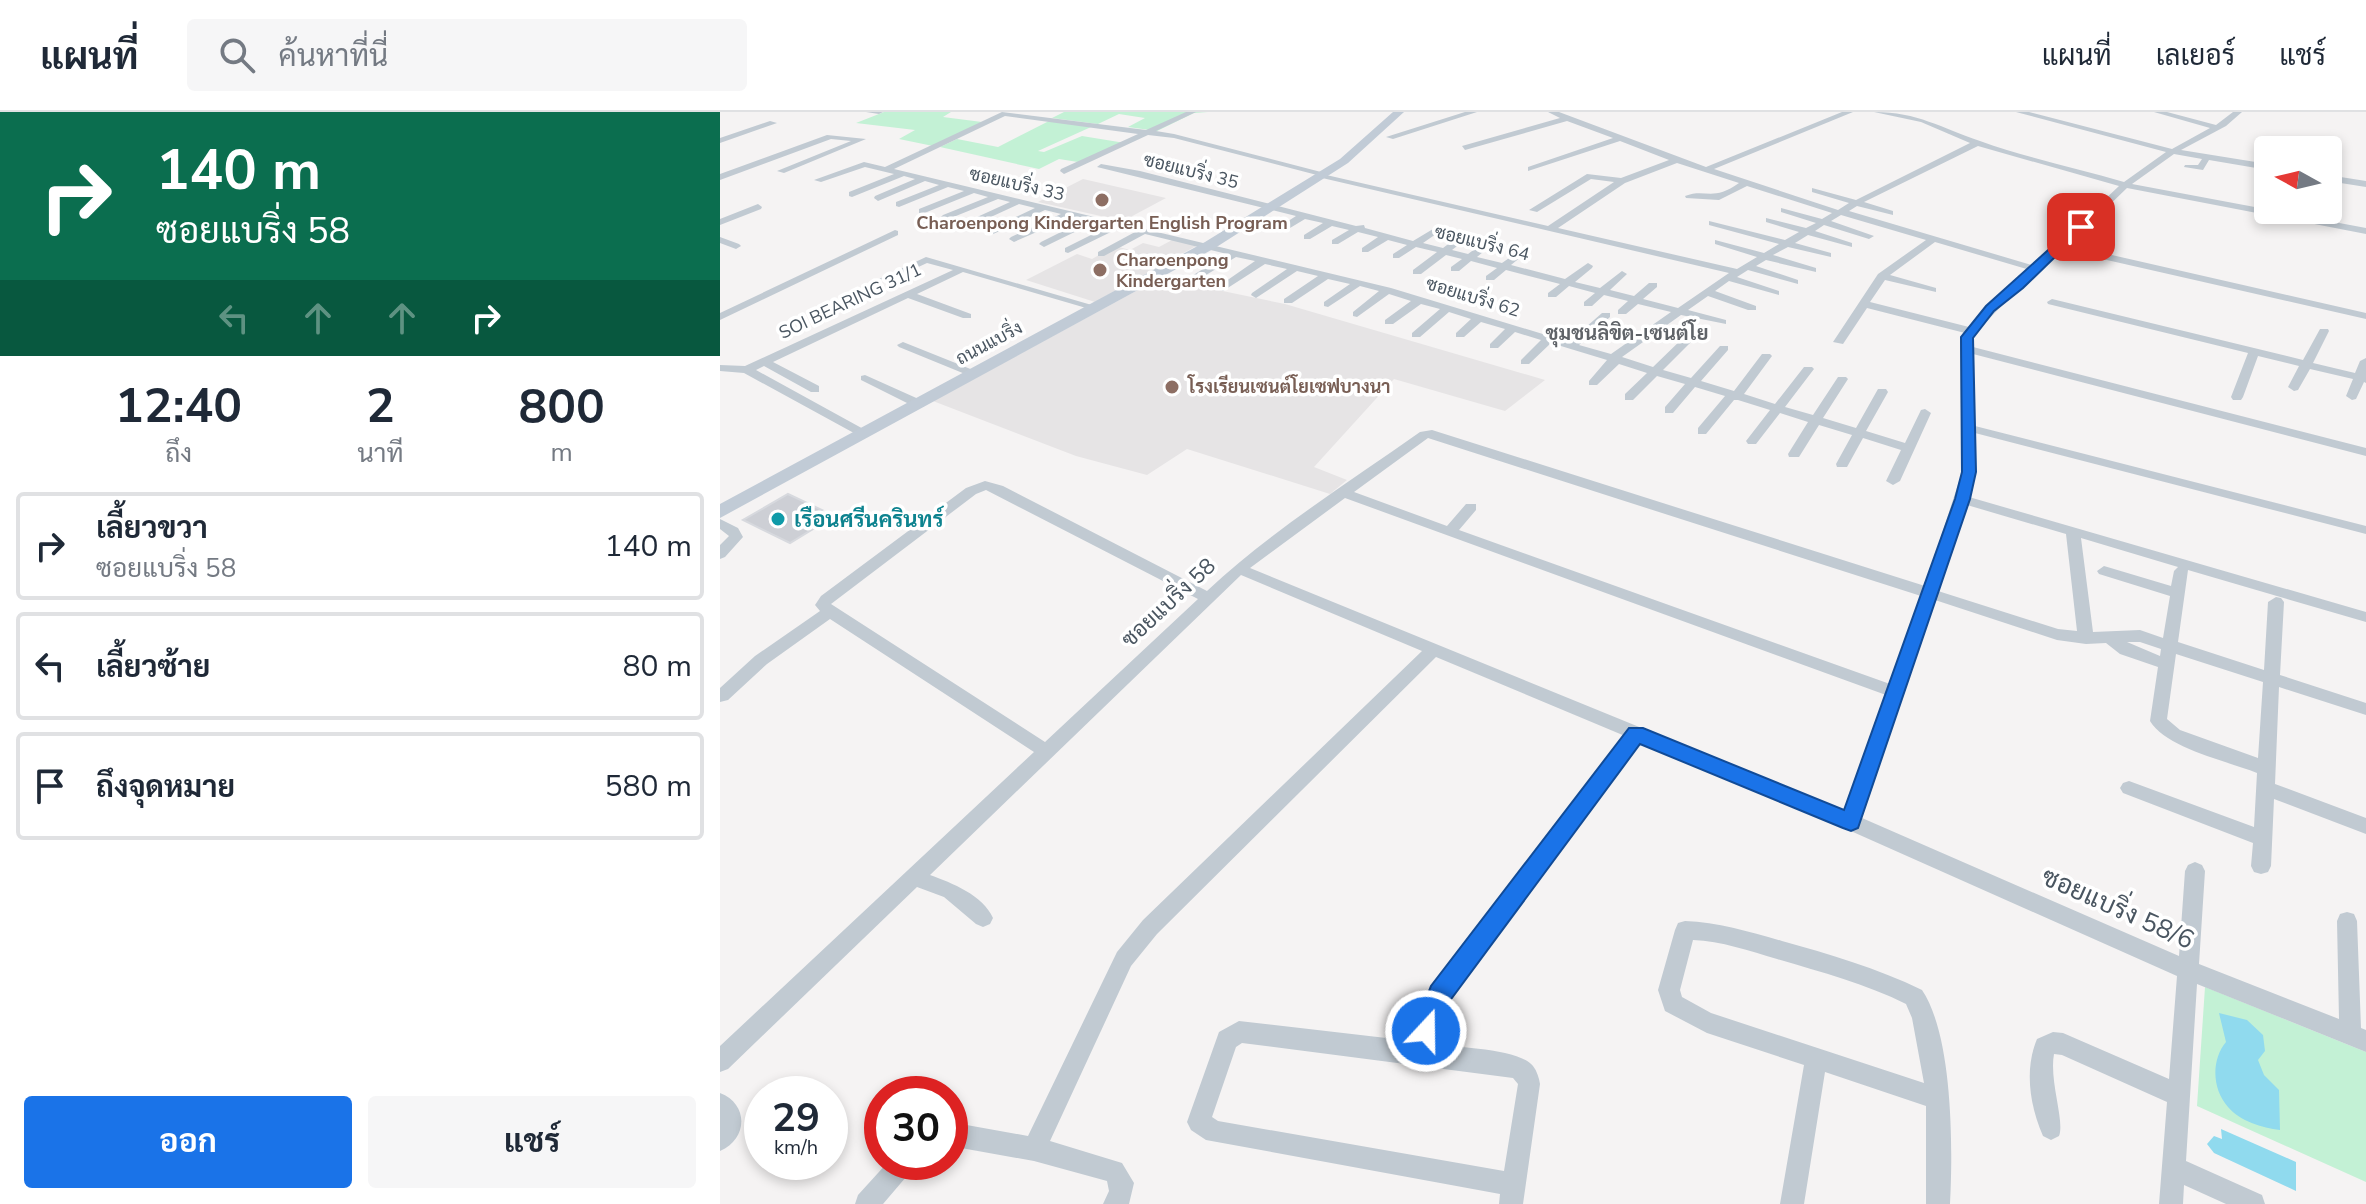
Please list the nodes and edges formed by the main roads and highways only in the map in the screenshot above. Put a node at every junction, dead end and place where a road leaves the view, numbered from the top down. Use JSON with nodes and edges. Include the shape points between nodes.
{"nodes":[{"id":1,"x":1387,"y":112,"type":"edge"},
{"id":2,"x":1399,"y":112,"type":"edge"},
{"id":3,"x":1319,"y":174,"type":"junction"},
{"id":4,"x":720,"y":512,"type":"edge"}],
"edges":[{"from":1,"to":3,"type":"main road","name":"ถนนแบริ่ง"},
{"from":2,"to":3,"type":"main road","name":"ถนนแบริ่ง","via":[[1344,161]]},
{"from":3,"to":4,"type":"main road","name":"ถนนแบริ่ง","via":[[1210,245]]}]}
